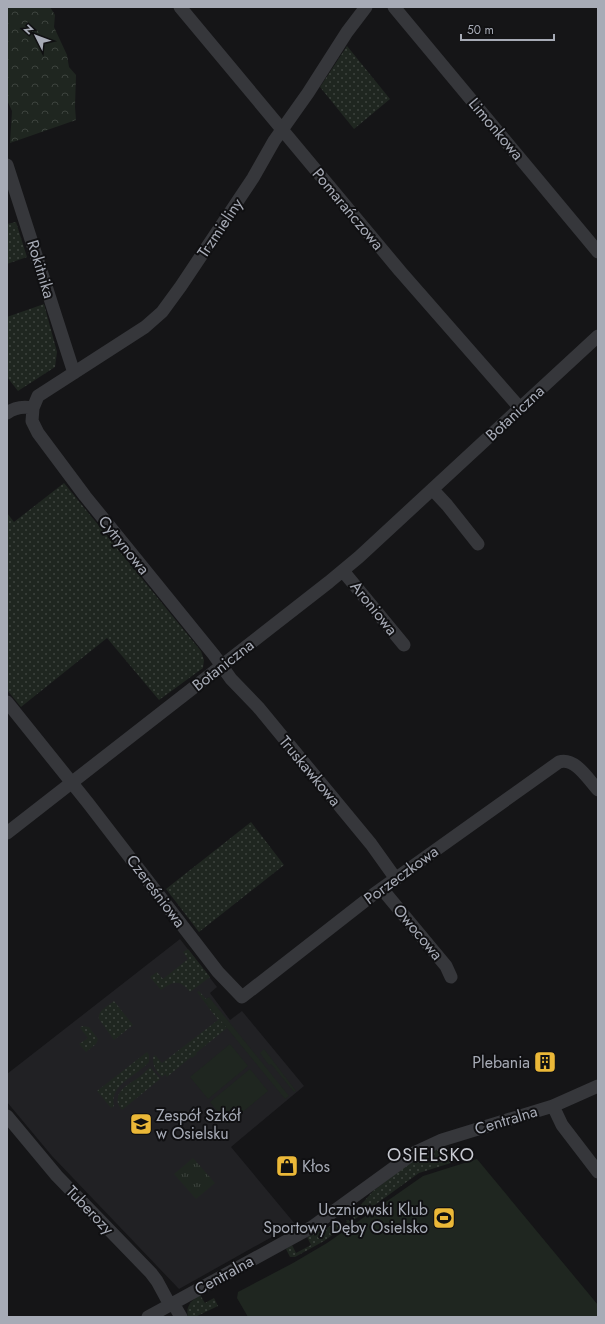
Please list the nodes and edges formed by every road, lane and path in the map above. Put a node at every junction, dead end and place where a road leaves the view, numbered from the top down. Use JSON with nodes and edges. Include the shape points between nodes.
{"nodes":[{"id":1,"x":180,"y":7,"type":"edge"},
{"id":2,"x":366,"y":7,"type":"edge"},
{"id":3,"x":394,"y":7,"type":"edge"},
{"id":4,"x":282,"y":130,"type":"junction"},
{"id":5,"x":7,"y":165,"type":"edge"},
{"id":6,"x":598,"y":252,"type":"edge"},
{"id":7,"x":598,"y":336,"type":"edge"},
{"id":8,"x":74,"y":373,"type":"junction"},
{"id":9,"x":520,"y":408,"type":"junction"},
{"id":10,"x":7,"y":413,"type":"edge"},
{"id":11,"x":32,"y":414,"type":"junction"},
{"id":12,"x":433,"y":490,"type":"junction"},
{"id":13,"x":478,"y":544,"type":"dead end"},
{"id":14,"x":343,"y":570,"type":"junction"},
{"id":15,"x":404,"y":645,"type":"dead end"},
{"id":16,"x":222,"y":666,"type":"junction"},
{"id":17,"x":7,"y":702,"type":"edge"},
{"id":18,"x":71,"y":783,"type":"junction"},
{"id":19,"x":598,"y":790,"type":"edge"},
{"id":20,"x":7,"y":833,"type":"edge"},
{"id":21,"x":396,"y":878,"type":"junction"},
{"id":22,"x":382,"y":888,"type":"junction"},
{"id":23,"x":451,"y":977,"type":"dead end"},
{"id":24,"x":242,"y":997,"type":"joint"},
{"id":25,"x":598,"y":1086,"type":"edge"},
{"id":26,"x":553,"y":1106,"type":"junction"},
{"id":27,"x":7,"y":1116,"type":"edge"},
{"id":28,"x":598,"y":1172,"type":"edge"},
{"id":29,"x":172,"y":1304,"type":"junction"},
{"id":30,"x":148,"y":1317,"type":"edge"},
{"id":31,"x":181,"y":1317,"type":"edge"}],
"edges":[{"from":1,"to":4,"type":"street","name":"Pomarańczowa"},
{"from":2,"to":4,"type":"street","name":"Trzmieliny"},
{"from":3,"to":6,"type":"street","name":"Limonkowa"},
{"from":4,"to":8,"type":"street","name":"Trzmieliny","via":[[253,178],[162,312],[145,327]]},
{"from":4,"to":9,"type":"street","name":"Pomarańczowa","via":[[400,272]]},
{"from":5,"to":8,"type":"street","name":"Rokitnika"},
{"from":7,"to":9,"type":"street","name":"Botaniczna"},
{"from":8,"to":11,"type":"street","name":"Trzmieliny","via":[[38,396]]},
{"from":9,"to":12,"type":"street","name":"Botaniczna"},
{"from":10,"to":11,"type":"street","via":[[24,406]]},
{"from":11,"to":16,"type":"street","name":"Cytrynowa","via":[[38,434]]},
{"from":12,"to":13,"type":"street"},
{"from":12,"to":14,"type":"street","name":"Botaniczna"},
{"from":14,"to":15,"type":"street","name":"Aroniowa"},
{"from":14,"to":16,"type":"street","name":"Botaniczna"},
{"from":16,"to":18,"type":"street","name":"Botaniczna"},
{"from":16,"to":21,"type":"street","name":"Truskawkowa","via":[[371,844]]},
{"from":17,"to":18,"type":"street","name":"Czereśniowa"},
{"from":18,"to":20,"type":"street","name":"Botaniczna"},
{"from":18,"to":24,"type":"street","name":"Czereśniowa","via":[[218,972]]},
{"from":19,"to":21,"type":"street","name":"Porzeczkowa","via":[[574,764],[565,760],[559,762]]},
{"from":21,"to":22,"type":"street","name":"Porzeczkowa"},
{"from":22,"to":23,"type":"street","name":"Owocowa","via":[[446,966]]},
{"from":22,"to":24,"type":"street","name":"Porzeczkowa"},
{"from":25,"to":26,"type":"street","name":"Centralna"},
{"from":26,"to":28,"type":"street","via":[[562,1125]]},
{"from":26,"to":29,"type":"street","name":"Centralna","via":[[437,1142],[414,1153],[312,1227]]},
{"from":27,"to":29,"type":"street","name":"Tuberozy","via":[[57,1176],[151,1273]]},
{"from":29,"to":30,"type":"street","name":"Centralna"},
{"from":29,"to":31,"type":"street","name":"Tuberozy"}]}
